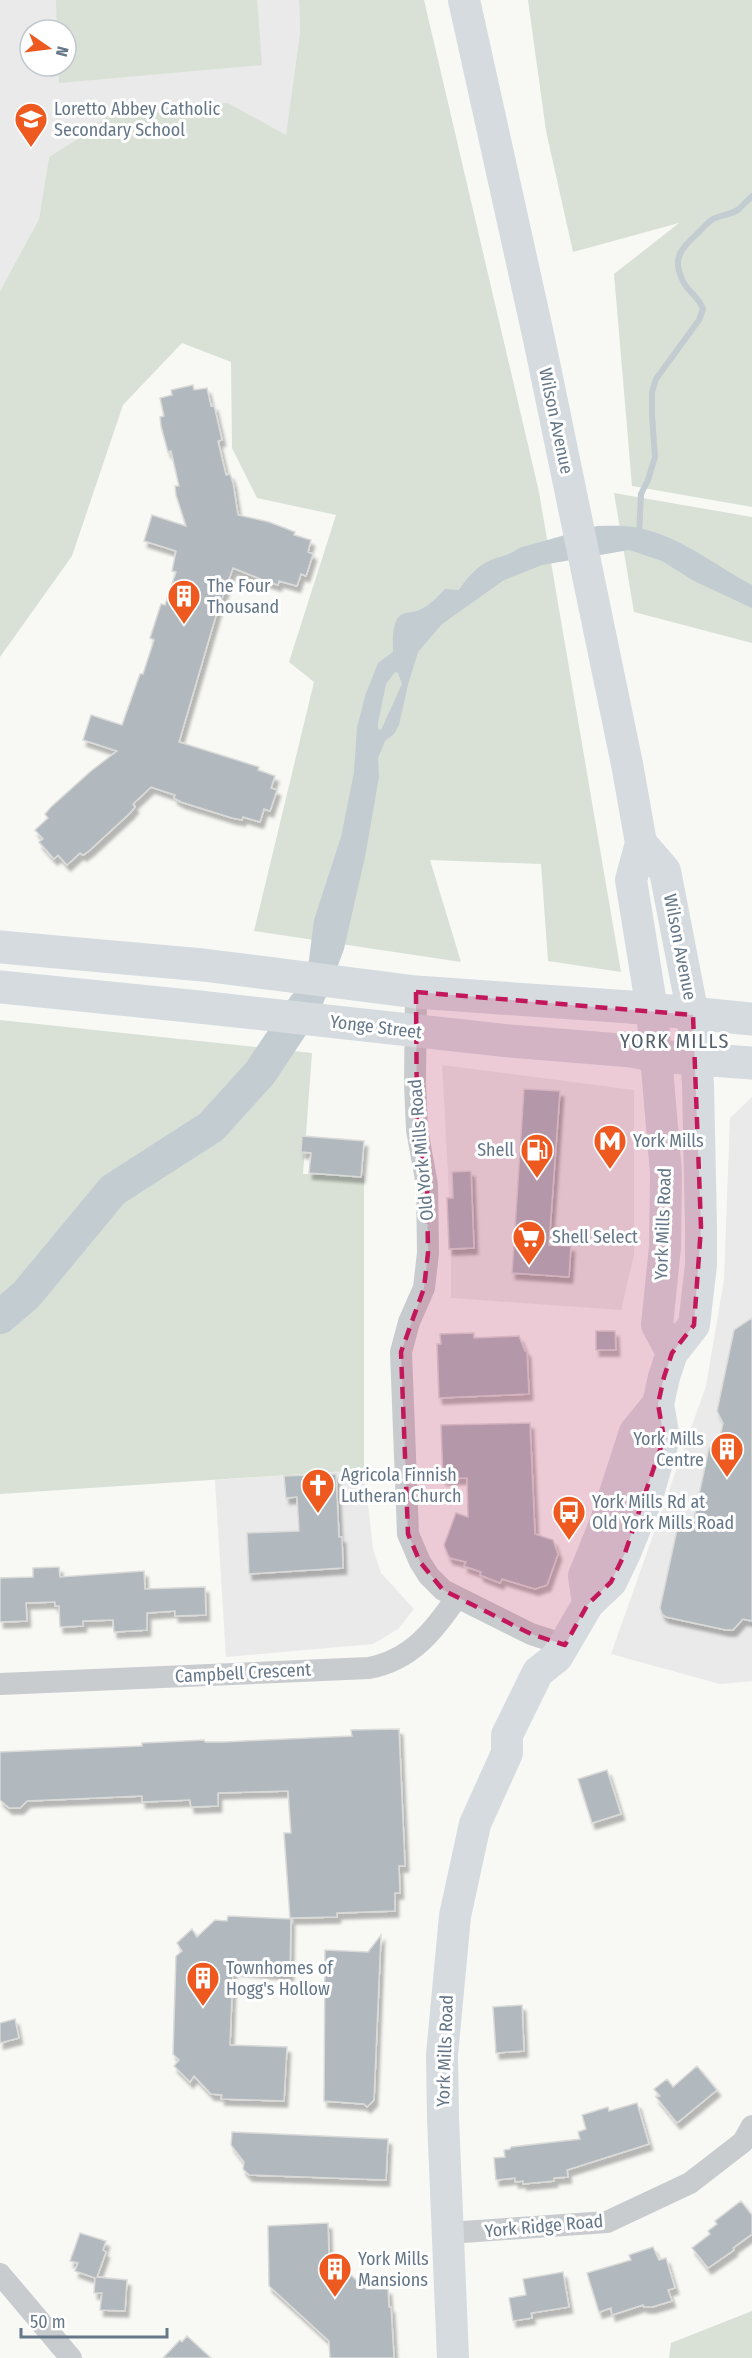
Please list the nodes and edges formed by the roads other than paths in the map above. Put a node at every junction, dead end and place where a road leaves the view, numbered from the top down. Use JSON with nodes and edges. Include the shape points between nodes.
{"nodes":[{"id":1,"x":464,"y":0,"type":"edge"},
{"id":2,"x":641,"y":843,"type":"junction"},
{"id":3,"x":0,"y":947,"type":"edge"},
{"id":4,"x":0,"y":987,"type":"edge"},
{"id":5,"x":416,"y":992,"type":"junction"},
{"id":6,"x":652,"y":1010,"type":"junction"},
{"id":7,"x":693,"y":1014,"type":"junction"},
{"id":8,"x":752,"y":1019,"type":"edge"},
{"id":9,"x":416,"y":1031,"type":"junction"},
{"id":10,"x":656,"y":1056,"type":"junction"},
{"id":11,"x":697,"y":1060,"type":"junction"},
{"id":12,"x":752,"y":1063,"type":"edge"},
{"id":13,"x":672,"y":1353,"type":"junction"},
{"id":14,"x":457,"y":1598,"type":"junction"},
{"id":15,"x":561,"y":1651,"type":"junction"},
{"id":16,"x":0,"y":1684,"type":"edge"},
{"id":17,"x":752,"y":2126,"type":"edge"},
{"id":18,"x":448,"y":2233,"type":"junction"},
{"id":19,"x":0,"y":2274,"type":"edge"},
{"id":20,"x":71,"y":2358,"type":"edge"},
{"id":21,"x":453,"y":2358,"type":"edge"}],
"edges":[{"from":1,"to":2,"type":"main road","name":"Wilson Avenue","via":[[539,339]]},
{"from":2,"to":6,"type":"main road","name":"Wilson Avenue","via":[[631,880]]},
{"from":2,"to":7,"type":"main road","name":"Wilson Avenue","via":[[664,871]]},
{"from":3,"to":5,"type":"main road","via":[[203,965]]},
{"from":4,"to":9,"type":"main road","name":"Yonge Street"},
{"from":5,"to":6,"type":"main road"},
{"from":5,"to":9,"type":"street","name":"Old York Mills Road"},
{"from":6,"to":7,"type":"main road"},
{"from":6,"to":10,"type":"main road","name":"Wilson Avenue"},
{"from":7,"to":8,"type":"main road"},
{"from":7,"to":11,"type":"main road","name":"Wilson Avenue"},
{"from":9,"to":10,"type":"main road","name":"Yonge Street"},
{"from":9,"to":14,"type":"street","name":"Old York Mills Road","via":[[417,1130],[427,1185],[428,1252],[424,1288],[408,1322],[401,1352],[407,1526],[424,1570]]},
{"from":10,"to":11,"type":"main road","name":"Yonge Street"},
{"from":10,"to":13,"type":"main road","name":"York Mills Road","via":[[666,1173],[665,1247],[657,1325]]},
{"from":11,"to":12,"type":"main road","name":"Yonge Street"},
{"from":11,"to":13,"type":"main road","name":"York Mills Road","via":[[701,1265],[694,1325]]},
{"from":13,"to":15,"type":"main road","name":"York Mills Road","via":[[658,1404],[635,1432],[584,1576],[588,1604]]},
{"from":14,"to":15,"type":"street","name":"Old York Mills Road"},
{"from":14,"to":16,"type":"street","name":"Campbell Crescent","via":[[413,1650],[369,1668]]},
{"from":15,"to":18,"type":"main road","name":"York Mills Road","via":[[538,1672],[507,1735],[507,1753],[475,1824],[455,1917],[442,2055]]},
{"from":17,"to":18,"type":"street","name":"York Ridge Road","via":[[743,2142],[690,2183],[608,2222]]},
{"from":18,"to":21,"type":"main road","name":"York Mills Road"},
{"from":19,"to":20,"type":"street"}]}
